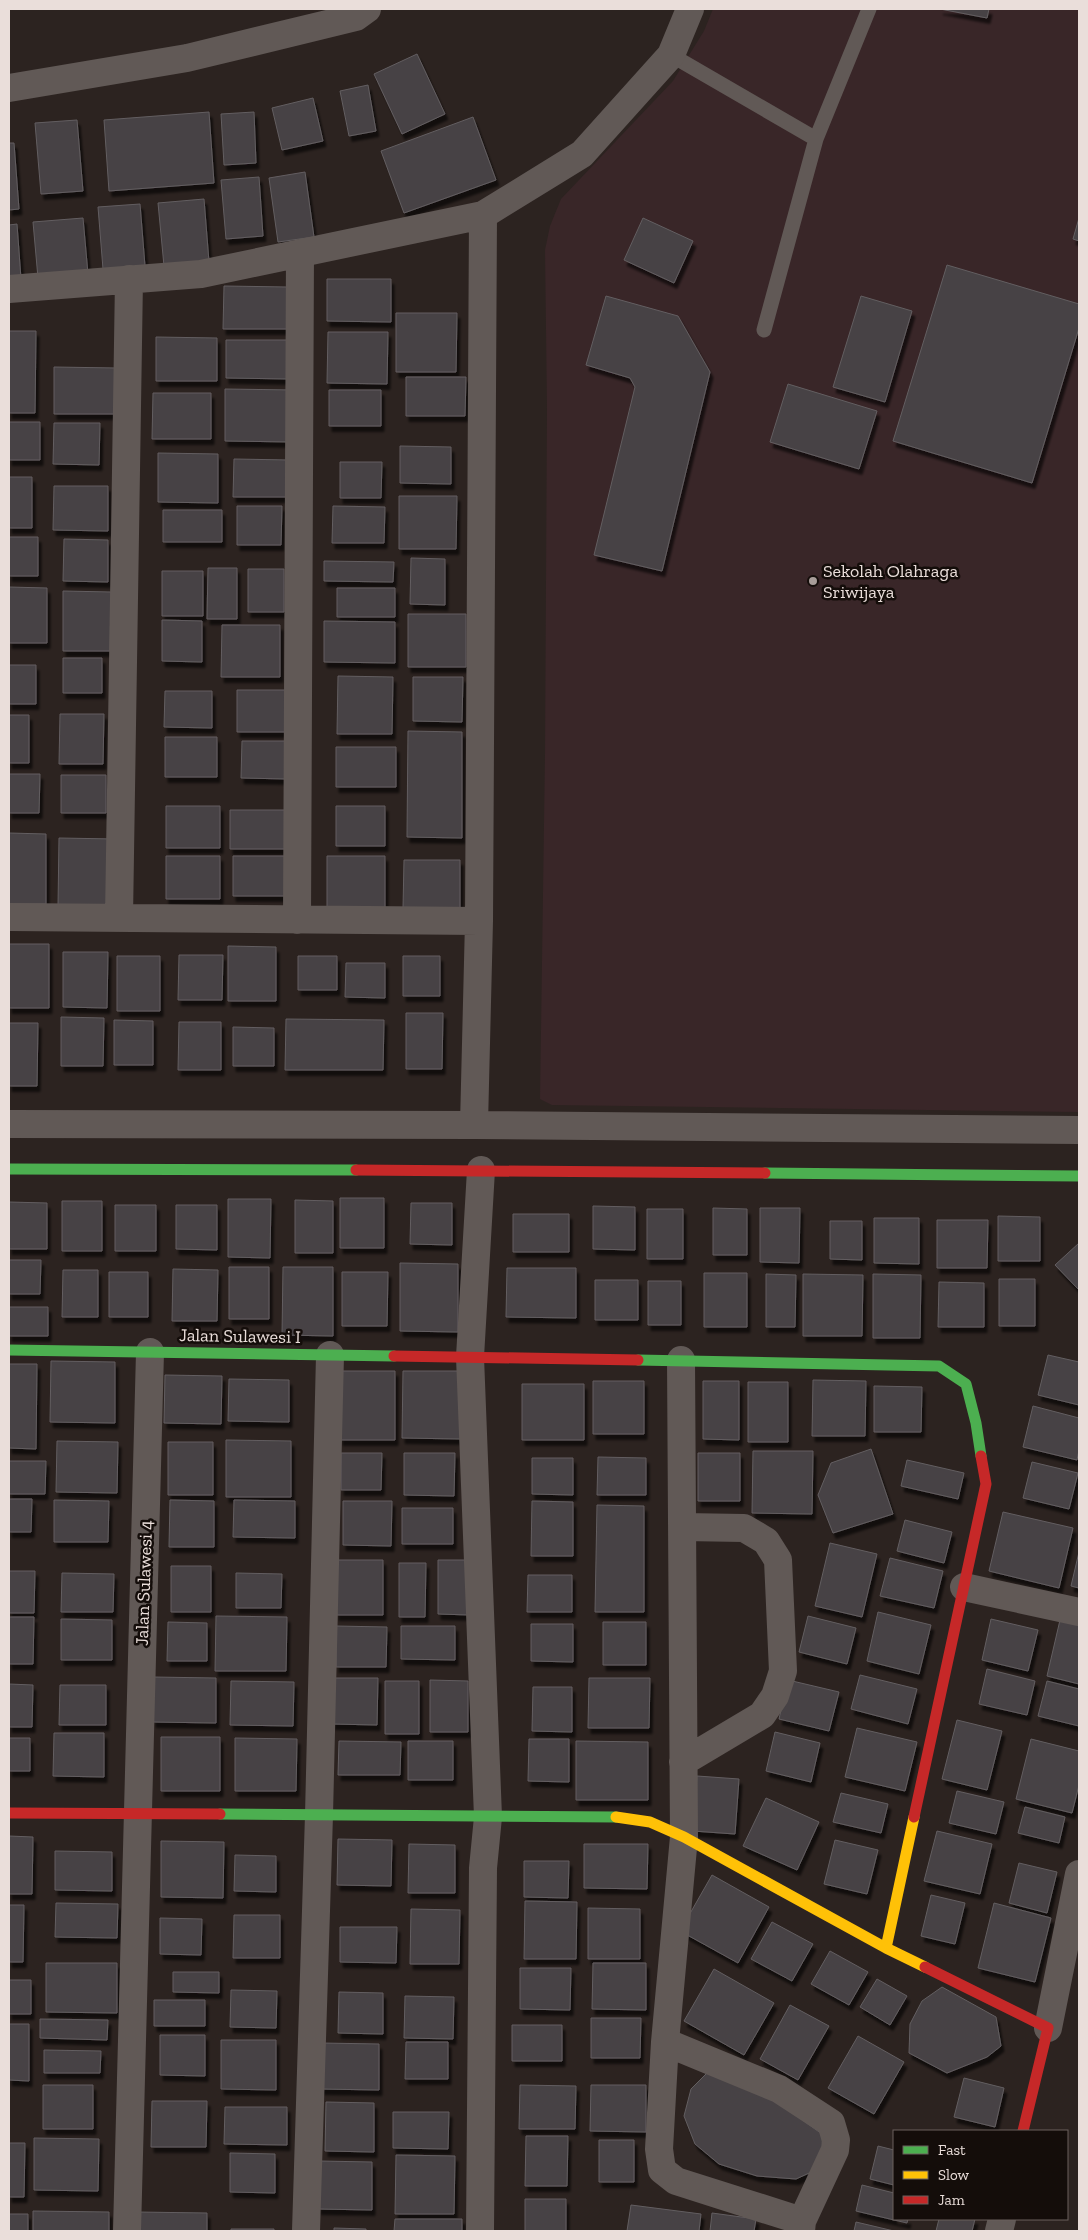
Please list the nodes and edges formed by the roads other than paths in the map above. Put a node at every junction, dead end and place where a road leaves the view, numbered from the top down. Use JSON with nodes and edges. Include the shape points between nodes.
{"nodes":[{"id":1,"x":367,"y":9,"type":"edge"},
{"id":2,"x":690,"y":9,"type":"edge"},
{"id":3,"x":869,"y":9,"type":"edge"},
{"id":4,"x":671,"y":55,"type":"junction"},
{"id":5,"x":9,"y":88,"type":"edge"},
{"id":6,"x":816,"y":139,"type":"junction"},
{"id":7,"x":482,"y":215,"type":"junction"},
{"id":8,"x":300,"y":253,"type":"junction"},
{"id":9,"x":129,"y":280,"type":"junction"},
{"id":10,"x":9,"y":290,"type":"edge"},
{"id":11,"x":764,"y":330,"type":"dead end"},
{"id":12,"x":9,"y":917,"type":"edge"},
{"id":13,"x":119,"y":918,"type":"junction"},
{"id":14,"x":297,"y":920,"type":"junction"},
{"id":15,"x":479,"y":921,"type":"junction"},
{"id":16,"x":9,"y":1124,"type":"edge"},
{"id":17,"x":474,"y":1125,"type":"junction"},
{"id":18,"x":1079,"y":1130,"type":"edge"},
{"id":19,"x":9,"y":1170,"type":"edge"},
{"id":20,"x":481,"y":1170,"type":"junction"},
{"id":21,"x":1079,"y":1176,"type":"edge"},
{"id":22,"x":9,"y":1350,"type":"edge"},
{"id":23,"x":150,"y":1352,"type":"junction"},
{"id":24,"x":330,"y":1355,"type":"junction"},
{"id":25,"x":470,"y":1357,"type":"junction"},
{"id":26,"x":682,"y":1360,"type":"junction"},
{"id":27,"x":683,"y":1526,"type":"junction"},
{"id":28,"x":964,"y":1588,"type":"junction"},
{"id":29,"x":1079,"y":1612,"type":"edge"},
{"id":30,"x":684,"y":1762,"type":"junction"},
{"id":31,"x":9,"y":1813,"type":"edge"},
{"id":32,"x":138,"y":1814,"type":"junction"},
{"id":33,"x":320,"y":1815,"type":"junction"},
{"id":34,"x":488,"y":1816,"type":"junction"},
{"id":35,"x":684,"y":1837,"type":"junction"},
{"id":36,"x":1079,"y":1874,"type":"edge"},
{"id":37,"x":886,"y":1948,"type":"junction"},
{"id":38,"x":1048,"y":2028,"type":"junction"},
{"id":39,"x":665,"y":2042,"type":"junction"},
{"id":40,"x":1023,"y":2130,"type":"edge"},
{"id":41,"x":801,"y":2226,"type":"edge"},
{"id":42,"x":127,"y":2231,"type":"edge"},
{"id":43,"x":306,"y":2231,"type":"edge"},
{"id":44,"x":480,"y":2231,"type":"edge"}],
"edges":[{"from":1,"to":5,"type":"street","via":[[356,17],[187,58]]},
{"from":2,"to":4,"type":"street"},
{"from":3,"to":6,"type":"lane"},
{"from":4,"to":6,"type":"lane"},
{"from":4,"to":7,"type":"street","via":[[582,154]]},
{"from":6,"to":11,"type":"lane"},
{"from":7,"to":8,"type":"street"},
{"from":7,"to":15,"type":"street"},
{"from":8,"to":9,"type":"street","via":[[201,274]]},
{"from":8,"to":14,"type":"street"},
{"from":9,"to":10,"type":"street"},
{"from":9,"to":13,"type":"street"},
{"from":12,"to":13,"type":"street"},
{"from":13,"to":14,"type":"street"},
{"from":14,"to":15,"type":"street"},
{"from":15,"to":17,"type":"street"},
{"from":16,"to":17,"type":"street"},
{"from":17,"to":18,"type":"street"},
{"from":19,"to":20,"type":"street"},
{"from":20,"to":21,"type":"street"},
{"from":20,"to":25,"type":"street"},
{"from":22,"to":23,"type":"street","name":"Jalan Sulawesi I"},
{"from":23,"to":24,"type":"street","name":"Jalan Sulawesi I"},
{"from":23,"to":32,"type":"street","name":"Jalan Sulawesi 4"},
{"from":24,"to":25,"type":"street","name":"Jalan Sulawesi I"},
{"from":24,"to":33,"type":"street"},
{"from":25,"to":26,"type":"street","name":"Jalan Sulawesi I"},
{"from":25,"to":34,"type":"street"},
{"from":26,"to":27,"type":"street"},
{"from":26,"to":28,"type":"street","name":"Jalan Sulawesi I","via":[[939,1366],[966,1384],[986,1484]]},
{"from":27,"to":30,"type":"street"},
{"from":27,"to":30,"type":"street","via":[[744,1528],[766,1541],[778,1560],[783,1671],[775,1696],[762,1715]]},
{"from":28,"to":29,"type":"street"},
{"from":28,"to":37,"type":"street","name":"Jalan Sulawesi I"},
{"from":30,"to":35,"type":"street"},
{"from":31,"to":32,"type":"street"},
{"from":32,"to":33,"type":"street"},
{"from":32,"to":42,"type":"street","name":"Jalan Sulawesi 4"},
{"from":33,"to":34,"type":"street"},
{"from":33,"to":43,"type":"street"},
{"from":34,"to":35,"type":"street","via":[[613,1816],[650,1822]]},
{"from":34,"to":44,"type":"street","via":[[483,1868]]},
{"from":35,"to":37,"type":"street"},
{"from":35,"to":39,"type":"street"},
{"from":36,"to":38,"type":"street"},
{"from":37,"to":38,"type":"street"},
{"from":38,"to":40,"type":"street"},
{"from":39,"to":41,"type":"street","via":[[659,2149],[662,2170],[676,2180]]},
{"from":39,"to":41,"type":"street","via":[[779,2089],[831,2123],[835,2150]]}]}
